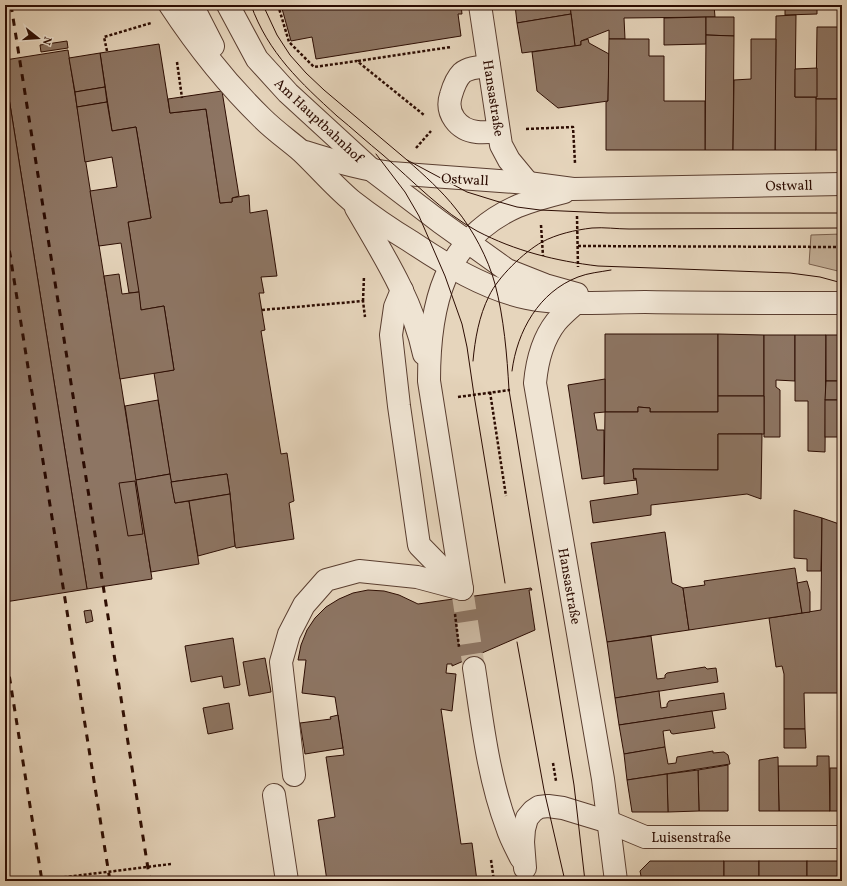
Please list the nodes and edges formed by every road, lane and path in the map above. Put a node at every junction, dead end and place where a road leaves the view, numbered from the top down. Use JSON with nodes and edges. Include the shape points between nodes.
{"nodes":[{"id":1,"x":170,"y":5,"type":"edge"},
{"id":2,"x":192,"y":5,"type":"edge"},
{"id":3,"x":228,"y":5,"type":"edge"},
{"id":4,"x":278,"y":5,"type":"edge"},
{"id":5,"x":480,"y":5,"type":"edge"},
{"id":6,"x":152,"y":23,"type":"dead end"},
{"id":7,"x":486,"y":42,"type":"junction"},
{"id":8,"x":107,"y":52,"type":"dead end"},
{"id":9,"x":176,"y":61,"type":"dead end"},
{"id":10,"x":357,"y":61,"type":"junction"},
{"id":11,"x":489,"y":66,"type":"junction"},
{"id":12,"x":238,"y":93,"type":"junction"},
{"id":13,"x":182,"y":98,"type":"dead end"},
{"id":14,"x":429,"y":120,"type":"dead end"},
{"id":15,"x":498,"y":131,"type":"junction"},
{"id":16,"x":300,"y":150,"type":"junction"},
{"id":17,"x":373,"y":171,"type":"junction"},
{"id":18,"x":842,"y":184,"type":"edge"},
{"id":19,"x":575,"y":189,"type":"junction"},
{"id":20,"x":533,"y":191,"type":"junction"},
{"id":21,"x":351,"y":200,"type":"junction"},
{"id":22,"x":468,"y":241,"type":"junction"},
{"id":23,"x":578,"y":246,"type":"dead end"},
{"id":24,"x":842,"y":247,"type":"edge"},
{"id":25,"x":450,"y":266,"type":"junction"},
{"id":26,"x":545,"y":284,"type":"junction"},
{"id":27,"x":402,"y":290,"type":"junction"},
{"id":28,"x":620,"y":302,"type":"junction"},
{"id":29,"x":576,"y":303,"type":"junction"},
{"id":30,"x":842,"y":303,"type":"edge"},
{"id":31,"x":262,"y":310,"type":"dead end"},
{"id":32,"x":366,"y":324,"type":"dead end"},
{"id":33,"x":429,"y":381,"type":"junction"},
{"id":34,"x":516,"y":389,"type":"dead end"},
{"id":35,"x":490,"y":392,"type":"junction"},
{"id":36,"x":462,"y":396,"type":"dead end"},
{"id":37,"x":506,"y":496,"type":"dead end"},
{"id":38,"x":456,"y":588,"type":"junction"},
{"id":39,"x":460,"y":648,"type":"dead end"},
{"id":40,"x":474,"y":668,"type":"tunnel mouth"},
{"id":41,"x":553,"y":764,"type":"dead end"},
{"id":42,"x":294,"y":775,"type":"dead end"},
{"id":43,"x":555,"y":776,"type":"dead end"},
{"id":44,"x":274,"y":795,"type":"dead end"},
{"id":45,"x":609,"y":822,"type":"junction"},
{"id":46,"x":842,"y":837,"type":"edge"},
{"id":47,"x":490,"y":858,"type":"dead end"},
{"id":48,"x":171,"y":864,"type":"dead end"},
{"id":49,"x":527,"y":874,"type":"edge"},
{"id":50,"x":34,"y":881,"type":"edge"},
{"id":51,"x":287,"y":881,"type":"edge"},
{"id":52,"x":494,"y":881,"type":"edge"},
{"id":53,"x":616,"y":881,"type":"edge"}],
"edges":[{"from":1,"to":12,"type":"street","name":"Am Hauptbahnhof","via":[[205,54]]},
{"from":2,"to":12,"type":"street","name":"Am Hauptbahnhof"},
{"from":3,"to":17,"type":"street","name":"Am Hauptbahnhof","via":[[257,59],[288,93]]},
{"from":4,"to":10,"type":"path","via":[[289,42],[314,67]]},
{"from":5,"to":7,"type":"street","name":"Hansastraße"},
{"from":6,"to":8,"type":"path","via":[[104,37]]},
{"from":7,"to":10,"type":"path"},
{"from":7,"to":11,"type":"street","name":"Hansastraße"},
{"from":9,"to":13,"type":"path"},
{"from":10,"to":14,"type":"path"},
{"from":11,"to":15,"type":"street","name":"Hansastraße"},
{"from":11,"to":15,"type":"street","via":[[476,67],[463,73],[453,87],[448,102],[452,118],[468,130]]},
{"from":12,"to":16,"type":"street","name":"Am Hauptbahnhof","via":[[277,132]]},
{"from":15,"to":19,"type":"path","via":[[573,127]]},
{"from":15,"to":20,"type":"street","name":"Hansastraße","via":[[501,145],[509,160]]},
{"from":16,"to":17,"type":"street","name":"Am Hauptbahnhof"},
{"from":16,"to":21,"type":"street","name":"Am Hauptbahnhof"},
{"from":17,"to":20,"type":"street","name":"Ostwall","via":[[430,176]]},
{"from":17,"to":22,"type":"street"},
{"from":18,"to":19,"type":"street","name":"Ostwall"},
{"from":19,"to":20,"type":"street"},
{"from":20,"to":22,"type":"street","via":[[517,207],[478,231]]},
{"from":20,"to":26,"type":"path"},
{"from":21,"to":25,"type":"street"},
{"from":21,"to":27,"type":"street","via":[[384,254]]},
{"from":22,"to":25,"type":"street"},
{"from":22,"to":26,"type":"street","via":[[507,270]]},
{"from":23,"to":24,"type":"path"},
{"from":25,"to":29,"type":"street","via":[[496,288],[524,297]]},
{"from":25,"to":33,"type":"street","via":[[436,301],[429,352]]},
{"from":26,"to":28,"type":"street","via":[[577,294]]},
{"from":27,"to":33,"type":"street","via":[[424,352]]},
{"from":27,"to":38,"type":"street","via":[[395,307],[391,335],[419,545]]},
{"from":28,"to":29,"type":"street"},
{"from":28,"to":30,"type":"street"},
{"from":29,"to":45,"type":"street","name":"Hansastraße","via":[[555,323],[542,347],[535,383]]},
{"from":31,"to":32,"type":"path","via":[[363,301]]},
{"from":33,"to":38,"type":"street"},
{"from":34,"to":35,"type":"path"},
{"from":35,"to":36,"type":"path"},
{"from":35,"to":37,"type":"path"},
{"from":38,"to":39,"type":"path"},
{"from":38,"to":42,"type":"street","via":[[416,577],[359,572],[326,580],[304,605],[289,634],[281,662]]},
{"from":40,"to":49,"type":"street","via":[[498,799],[507,828]]},
{"from":41,"to":43,"type":"path"},
{"from":44,"to":51,"type":"street"},
{"from":45,"to":46,"type":"street","name":"Luisenstraße","via":[[645,837]]},
{"from":45,"to":49,"type":"street","name":"Luisenstraße","via":[[563,808],[539,807],[528,818],[524,829]]},
{"from":45,"to":53,"type":"street","name":"Hansastraße"},
{"from":47,"to":52,"type":"path"},
{"from":48,"to":50,"type":"path"}]}
